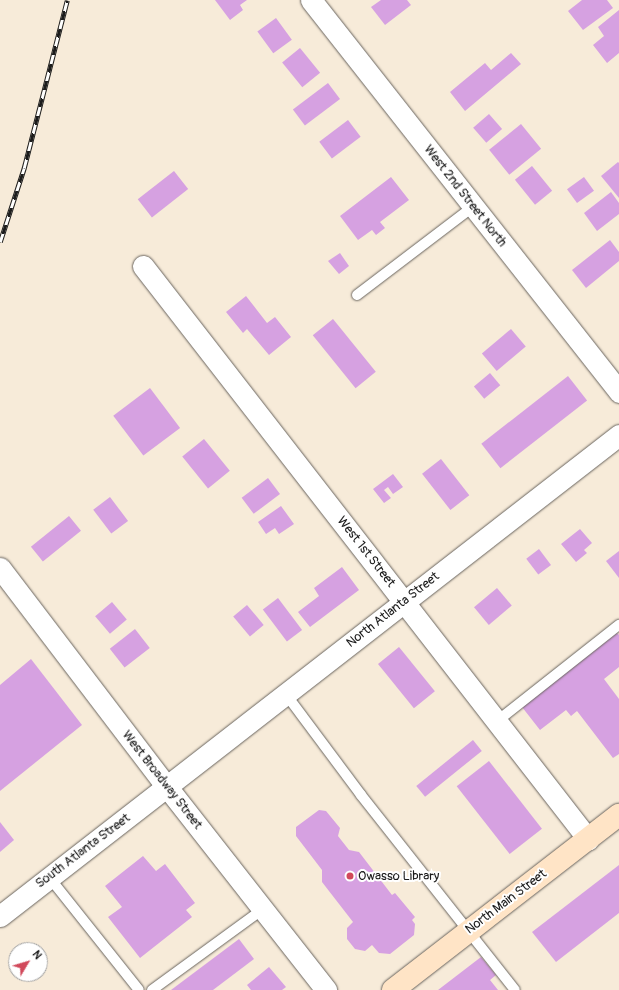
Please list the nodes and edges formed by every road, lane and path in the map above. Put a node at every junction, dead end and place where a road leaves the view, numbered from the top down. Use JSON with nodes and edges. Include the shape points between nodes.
{"nodes":[{"id":1,"x":311,"y":0,"type":"edge"},
{"id":2,"x":474,"y":206,"type":"junction"},
{"id":3,"x":143,"y":266,"type":"dead end"},
{"id":4,"x":357,"y":295,"type":"dead end"},
{"id":5,"x":619,"y":392,"type":"edge"},
{"id":6,"x":619,"y":435,"type":"edge"},
{"id":7,"x":0,"y":568,"type":"edge"},
{"id":8,"x":405,"y":601,"type":"junction"},
{"id":9,"x":619,"y":625,"type":"edge"},
{"id":10,"x":285,"y":693,"type":"junction"},
{"id":11,"x":496,"y":722,"type":"junction"},
{"id":12,"x":167,"y":787,"type":"junction"},
{"id":13,"x":619,"y":815,"type":"edge"},
{"id":14,"x":588,"y":839,"type":"junction"},
{"id":15,"x":49,"y":877,"type":"junction"},
{"id":16,"x":263,"y":909,"type":"junction"},
{"id":17,"x":0,"y":916,"type":"edge"},
{"id":18,"x":469,"y":931,"type":"junction"},
{"id":19,"x":139,"y":990,"type":"edge"},
{"id":20,"x":152,"y":990,"type":"edge"},
{"id":21,"x":326,"y":990,"type":"edge"},
{"id":22,"x":393,"y":990,"type":"edge"},
{"id":23,"x":515,"y":990,"type":"edge"}],
"edges":[{"from":1,"to":2,"type":"street","name":"West 2nd Street North"},
{"from":2,"to":4,"type":"lane"},
{"from":2,"to":5,"type":"street","name":"West 2nd Street North"},
{"from":3,"to":8,"type":"street","name":"West 1st Street"},
{"from":6,"to":8,"type":"street","name":"North Atlanta Street"},
{"from":7,"to":12,"type":"street","name":"West Broadway Street"},
{"from":8,"to":10,"type":"street","name":"North Atlanta Street"},
{"from":8,"to":11,"type":"street","name":"West 1st Street"},
{"from":9,"to":11,"type":"lane"},
{"from":10,"to":12,"type":"street","name":"North Atlanta Street"},
{"from":10,"to":18,"type":"lane","via":[[361,795]]},
{"from":11,"to":14,"type":"street","name":"West 1st Street"},
{"from":12,"to":15,"type":"street","name":"South Atlanta Street"},
{"from":12,"to":16,"type":"street","name":"West Broadway Street"},
{"from":13,"to":14,"type":"main road","name":"North Main Street"},
{"from":14,"to":18,"type":"main road","name":"North Main Street"},
{"from":15,"to":17,"type":"street","name":"South Atlanta Street"},
{"from":15,"to":19,"type":"lane"},
{"from":16,"to":20,"type":"lane"},
{"from":16,"to":21,"type":"street","name":"West Broadway Street"},
{"from":18,"to":22,"type":"main road","name":"North Main Street"},
{"from":18,"to":23,"type":"lane"}]}
